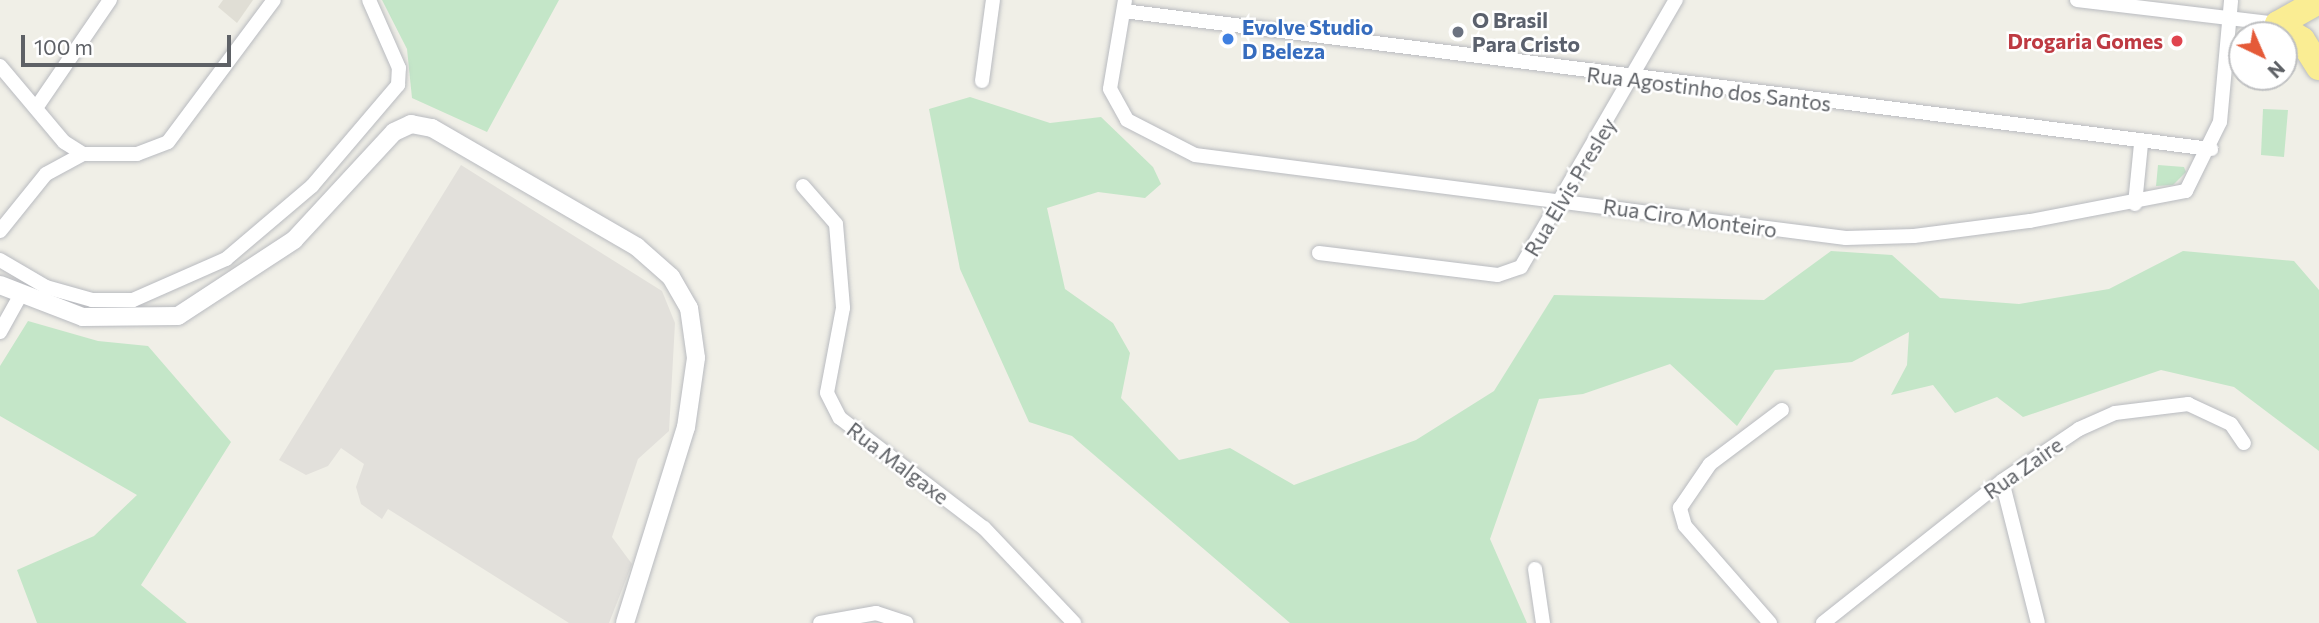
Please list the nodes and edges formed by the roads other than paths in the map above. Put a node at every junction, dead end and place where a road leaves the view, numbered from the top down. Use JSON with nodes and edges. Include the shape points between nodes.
{"nodes":[{"id":1,"x":274,"y":0,"type":"edge"},
{"id":2,"x":369,"y":0,"type":"edge"},
{"id":3,"x":993,"y":0,"type":"edge"},
{"id":4,"x":1676,"y":0,"type":"edge"},
{"id":5,"x":2077,"y":0,"type":"edge"},
{"id":6,"x":2231,"y":0,"type":"edge"},
{"id":7,"x":107,"y":1,"type":"edge"},
{"id":8,"x":2319,"y":1,"type":"edge"},
{"id":9,"x":1125,"y":6,"type":"edge"},
{"id":10,"x":2229,"y":19,"type":"junction"},
{"id":11,"x":2249,"y":21,"type":"edge"},
{"id":12,"x":2283,"y":21,"type":"edge"},
{"id":13,"x":2298,"y":38,"type":"edge"},
{"id":14,"x":0,"y":66,"type":"edge"},
{"id":15,"x":2319,"y":67,"type":"edge"},
{"id":16,"x":1634,"y":79,"type":"junction"},
{"id":17,"x":982,"y":81,"type":"dead end"},
{"id":18,"x":36,"y":108,"type":"junction"},
{"id":19,"x":2141,"y":144,"type":"junction"},
{"id":20,"x":2211,"y":149,"type":"junction"},
{"id":21,"x":83,"y":154,"type":"junction"},
{"id":22,"x":803,"y":186,"type":"dead end"},
{"id":23,"x":1564,"y":201,"type":"junction"},
{"id":24,"x":2135,"y":204,"type":"junction"},
{"id":25,"x":0,"y":231,"type":"edge"},
{"id":26,"x":1319,"y":253,"type":"dead end"},
{"id":27,"x":226,"y":259,"type":"junction"},
{"id":28,"x":0,"y":260,"type":"edge"},
{"id":29,"x":241,"y":280,"type":"junction"},
{"id":30,"x":0,"y":285,"type":"edge"},
{"id":31,"x":20,"y":296,"type":"junction"},
{"id":32,"x":0,"y":332,"type":"edge"},
{"id":33,"x":1783,"y":410,"type":"dead end"},
{"id":34,"x":2244,"y":443,"type":"dead end"},
{"id":35,"x":2002,"y":481,"type":"junction"},
{"id":36,"x":1535,"y":569,"type":"dead end"},
{"id":37,"x":1542,"y":622,"type":"edge"},
{"id":38,"x":625,"y":623,"type":"edge"},
{"id":39,"x":820,"y":623,"type":"edge"},
{"id":40,"x":906,"y":623,"type":"edge"},
{"id":41,"x":1074,"y":623,"type":"edge"},
{"id":42,"x":1770,"y":623,"type":"edge"},
{"id":43,"x":1824,"y":623,"type":"edge"},
{"id":44,"x":2038,"y":623,"type":"edge"}],
"edges":[{"from":1,"to":21,"type":"street","via":[[168,142],[137,154]]},
{"from":2,"to":27,"type":"street","via":[[399,68],[398,85],[312,186]]},
{"from":3,"to":17,"type":"street"},
{"from":4,"to":16,"type":"street","name":"Rua Elvis Presley"},
{"from":5,"to":10,"type":"street"},
{"from":6,"to":10,"type":"street","name":"Rua Ciro Monteiro"},
{"from":7,"to":18,"type":"street"},
{"from":8,"to":12,"type":"highway"},
{"from":9,"to":16,"type":"street","name":"Rua Agostinho dos Santos"},
{"from":9,"to":23,"type":"street","name":"Rua Ciro Monteiro","via":[[1110,89],[1127,120],[1167,146],[1195,155]]},
{"from":10,"to":11,"type":"street"},
{"from":10,"to":20,"type":"street","name":"Rua Ciro Monteiro","via":[[2220,122]]},
{"from":13,"to":15,"type":"highway"},
{"from":14,"to":18,"type":"street"},
{"from":16,"to":19,"type":"street","name":"Rua Agostinho dos Santos"},
{"from":16,"to":23,"type":"street","name":"Rua Elvis Presley"},
{"from":18,"to":21,"type":"street"},
{"from":19,"to":20,"type":"street","name":"Rua Agostinho dos Santos"},
{"from":19,"to":24,"type":"street"},
{"from":20,"to":24,"type":"street","name":"Rua Ciro Monteiro","via":[[2186,191]]},
{"from":21,"to":25,"type":"street","via":[[46,174]]},
{"from":22,"to":41,"type":"street","name":"Rua Malgaxe","via":[[836,224],[843,308],[827,393],[840,418],[985,528]]},
{"from":23,"to":24,"type":"street","name":"Rua Ciro Monteiro","via":[[1846,238],[1914,236]]},
{"from":23,"to":26,"type":"street","name":"Rua Elvis Presley","via":[[1528,260],[1498,275]]},
{"from":27,"to":28,"type":"street","via":[[133,300],[92,300],[46,287]]},
{"from":27,"to":29,"type":"street"},
{"from":29,"to":31,"type":"street","via":[[178,316],[83,317]]},
{"from":29,"to":38,"type":"street","via":[[295,240],[394,132],[411,124],[432,128],[583,213],[671,277],[689,308],[696,358],[686,427]]},
{"from":30,"to":31,"type":"street"},
{"from":31,"to":32,"type":"street"},
{"from":33,"to":42,"type":"street","via":[[1710,464],[1680,508],[1695,539]]},
{"from":34,"to":35,"type":"street","name":"Rua Zaire","via":[[2212,413],[2188,404],[2154,406],[2079,429]]},
{"from":35,"to":43,"type":"street","name":"Rua Zaire"},
{"from":35,"to":44,"type":"street"},
{"from":36,"to":37,"type":"street"},
{"from":39,"to":40,"type":"street","via":[[876,613]]}]}
